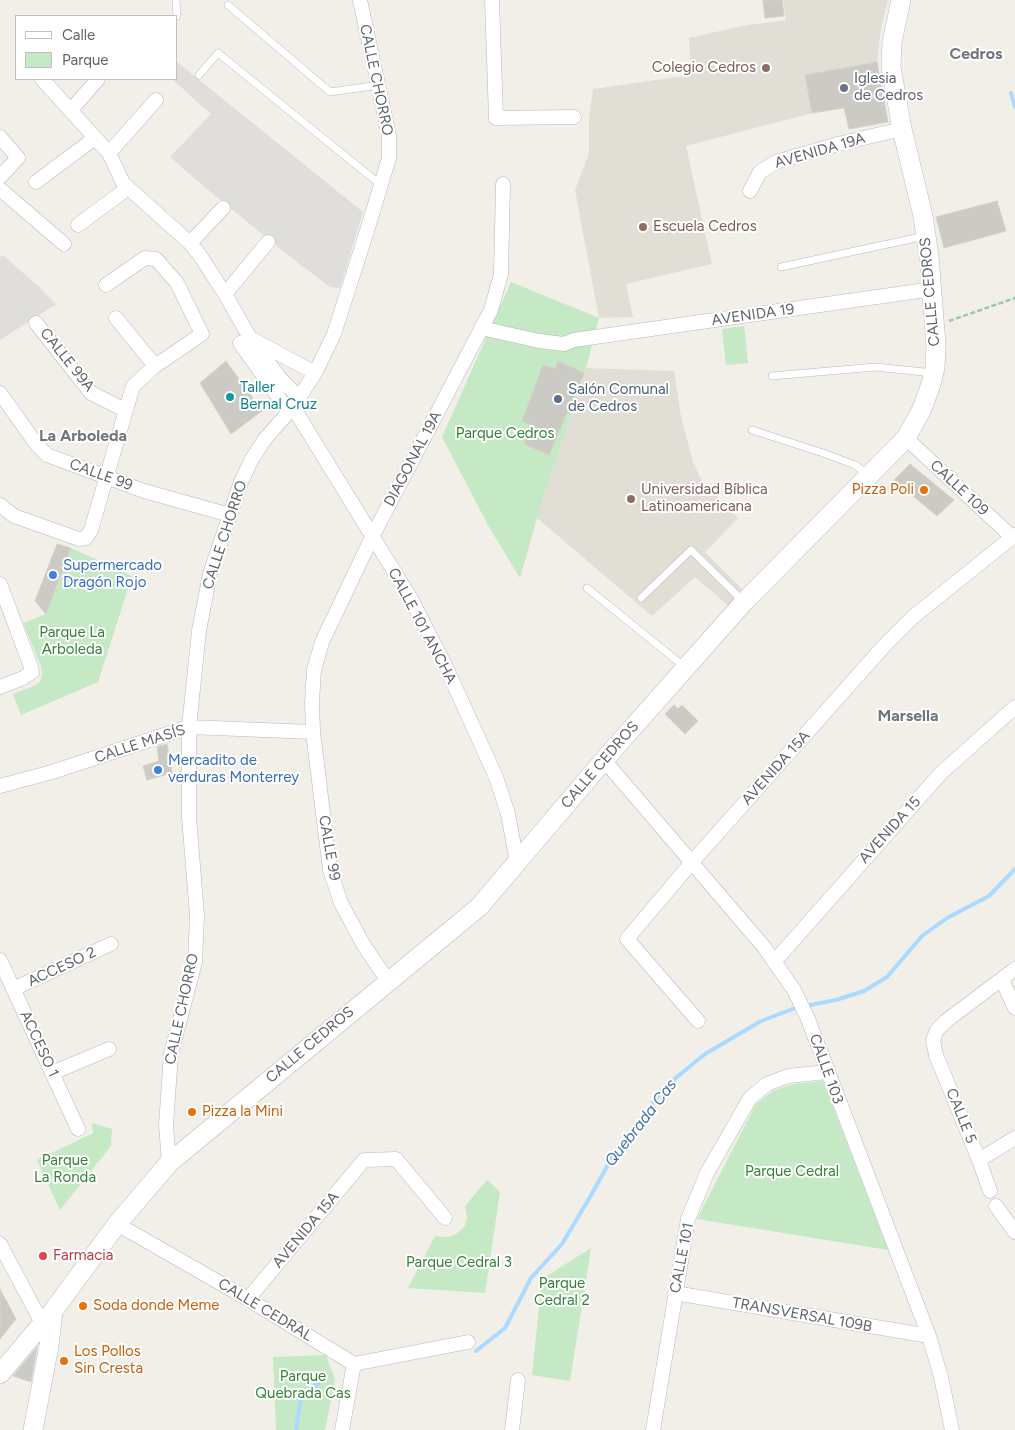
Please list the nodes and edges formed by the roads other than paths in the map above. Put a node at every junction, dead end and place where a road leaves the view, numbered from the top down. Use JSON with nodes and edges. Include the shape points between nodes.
{"nodes":[{"id":1,"x":176,"y":0,"type":"edge"},
{"id":2,"x":360,"y":0,"type":"edge"},
{"id":3,"x":492,"y":0,"type":"edge"},
{"id":4,"x":901,"y":0,"type":"edge"},
{"id":5,"x":228,"y":5,"type":"dead end"},
{"id":6,"x":177,"y":15,"type":"edge"},
{"id":7,"x":198,"y":75,"type":"dead end"},
{"id":8,"x":43,"y":80,"type":"edge"},
{"id":9,"x":97,"y":80,"type":"edge"},
{"id":10,"x":379,"y":85,"type":"junction"},
{"id":11,"x":156,"y":100,"type":"dead end"},
{"id":12,"x":71,"y":110,"type":"junction"},
{"id":13,"x":574,"y":117,"type":"dead end"},
{"id":14,"x":902,"y":129,"type":"junction"},
{"id":15,"x":0,"y":137,"type":"edge"},
{"id":16,"x":95,"y":138,"type":"junction"},
{"id":17,"x":109,"y":153,"type":"junction"},
{"id":18,"x":0,"y":177,"type":"edge"},
{"id":19,"x":36,"y":182,"type":"dead end"},
{"id":20,"x":503,"y":184,"type":"dead end"},
{"id":21,"x":382,"y":185,"type":"junction"},
{"id":22,"x":128,"y":188,"type":"junction"},
{"id":23,"x":0,"y":189,"type":"edge"},
{"id":24,"x":750,"y":191,"type":"dead end"},
{"id":25,"x":223,"y":208,"type":"dead end"},
{"id":26,"x":78,"y":225,"type":"dead end"},
{"id":27,"x":926,"y":236,"type":"junction"},
{"id":28,"x":268,"y":242,"type":"dead end"},
{"id":29,"x":190,"y":243,"type":"junction"},
{"id":30,"x":64,"y":244,"type":"dead end"},
{"id":31,"x":781,"y":267,"type":"dead end"},
{"id":32,"x":106,"y":285,"type":"dead end"},
{"id":33,"x":932,"y":289,"type":"junction"},
{"id":34,"x":225,"y":294,"type":"junction"},
{"id":35,"x":116,"y":318,"type":"dead end"},
{"id":36,"x":36,"y":323,"type":"dead end"},
{"id":37,"x":481,"y":328,"type":"junction"},
{"id":38,"x":245,"y":340,"type":"junction"},
{"id":39,"x":155,"y":366,"type":"junction"},
{"id":40,"x":315,"y":373,"type":"junction"},
{"id":41,"x":934,"y":373,"type":"junction"},
{"id":42,"x":772,"y":376,"type":"dead end"},
{"id":43,"x":0,"y":393,"type":"edge"},
{"id":44,"x":294,"y":405,"type":"junction"},
{"id":45,"x":125,"y":410,"type":"junction"},
{"id":46,"x":752,"y":430,"type":"dead end"},
{"id":47,"x":906,"y":438,"type":"junction"},
{"id":48,"x":869,"y":474,"type":"junction"},
{"id":49,"x":105,"y":478,"type":"junction"},
{"id":50,"x":0,"y":505,"type":"edge"},
{"id":51,"x":230,"y":515,"type":"junction"},
{"id":52,"x":1013,"y":536,"type":"edge"},
{"id":53,"x":372,"y":537,"type":"junction"},
{"id":54,"x":0,"y":584,"type":"edge"},
{"id":55,"x":586,"y":588,"type":"dead end"},
{"id":56,"x":641,"y":598,"type":"dead end"},
{"id":57,"x":744,"y":602,"type":"junction"},
{"id":58,"x":686,"y":668,"type":"junction"},
{"id":59,"x":0,"y":687,"type":"edge"},
{"id":60,"x":1015,"y":707,"type":"edge"},
{"id":61,"x":188,"y":727,"type":"junction"},
{"id":62,"x":313,"y":732,"type":"junction"},
{"id":63,"x":604,"y":760,"type":"junction"},
{"id":64,"x":2,"y":781,"type":"edge"},
{"id":65,"x":517,"y":862,"type":"junction"},
{"id":66,"x":692,"y":862,"type":"junction"},
{"id":67,"x":111,"y":944,"type":"dead end"},
{"id":68,"x":0,"y":960,"type":"edge"},
{"id":69,"x":774,"y":962,"type":"junction"},
{"id":70,"x":1015,"y":969,"type":"edge"},
{"id":71,"x":1002,"y":980,"type":"junction"},
{"id":72,"x":388,"y":981,"type":"junction"},
{"id":73,"x":13,"y":990,"type":"junction"},
{"id":74,"x":1015,"y":1008,"type":"edge"},
{"id":75,"x":698,"y":1021,"type":"dead end"},
{"id":76,"x":109,"y":1049,"type":"dead end"},
{"id":77,"x":827,"y":1072,"type":"junction"},
{"id":78,"x":52,"y":1073,"type":"junction"},
{"id":79,"x":78,"y":1129,"type":"dead end"},
{"id":80,"x":1015,"y":1138,"type":"edge"},
{"id":81,"x":979,"y":1160,"type":"junction"},
{"id":82,"x":169,"y":1163,"type":"junction"},
{"id":83,"x":990,"y":1191,"type":"dead end"},
{"id":84,"x":996,"y":1206,"type":"dead end"},
{"id":85,"x":445,"y":1218,"type":"dead end"},
{"id":86,"x":117,"y":1224,"type":"junction"},
{"id":87,"x":1015,"y":1232,"type":"edge"},
{"id":88,"x":0,"y":1244,"type":"edge"},
{"id":89,"x":675,"y":1293,"type":"junction"},
{"id":90,"x":248,"y":1299,"type":"junction"},
{"id":91,"x":48,"y":1317,"type":"junction"},
{"id":92,"x":929,"y":1336,"type":"junction"},
{"id":93,"x":468,"y":1342,"type":"dead end"},
{"id":94,"x":354,"y":1364,"type":"junction"},
{"id":95,"x":0,"y":1374,"type":"edge"},
{"id":96,"x":518,"y":1380,"type":"dead end"},
{"id":97,"x":33,"y":1430,"type":"edge"},
{"id":98,"x":342,"y":1430,"type":"edge"},
{"id":99,"x":512,"y":1430,"type":"edge"},
{"id":100,"x":653,"y":1430,"type":"edge"},
{"id":101,"x":952,"y":1430,"type":"edge"}],
"edges":[{"from":1,"to":6,"type":"lane"},
{"from":2,"to":10,"type":"street","name":"CALLE CHORRO"},
{"from":3,"to":13,"type":"street","via":[[496,118]]},
{"from":4,"to":14,"type":"street","name":"CALLE CEDROS","via":[[892,42],[891,67]]},
{"from":5,"to":10,"type":"lane","via":[[330,92]]},
{"from":7,"to":21,"type":"lane","via":[[218,53]]},
{"from":8,"to":12,"type":"street","name":"CALLE 101 ANCHA"},
{"from":9,"to":12,"type":"street"},
{"from":10,"to":21,"type":"street","name":"CALLE CHORRO","via":[[389,136],[389,158]]},
{"from":11,"to":17,"type":"street"},
{"from":12,"to":16,"type":"street","name":"CALLE 101 ANCHA"},
{"from":14,"to":24,"type":"street","name":"AVENIDA 19A","via":[[776,162],[760,172]]},
{"from":14,"to":27,"type":"street","name":"CALLE CEDROS"},
{"from":15,"to":18,"type":"street","via":[[18,158]]},
{"from":16,"to":17,"type":"street","name":"CALLE 101 ANCHA"},
{"from":16,"to":19,"type":"street"},
{"from":17,"to":22,"type":"street","name":"CALLE 101 ANCHA"},
{"from":20,"to":37,"type":"street","name":"DIAGONAL 19A","via":[[501,274],[491,310]]},
{"from":21,"to":40,"type":"street","name":"CALLE CHORRO","via":[[334,334]]},
{"from":22,"to":26,"type":"street"},
{"from":22,"to":29,"type":"street","name":"CALLE 101 ANCHA"},
{"from":23,"to":30,"type":"street"},
{"from":25,"to":29,"type":"street"},
{"from":27,"to":31,"type":"lane"},
{"from":27,"to":33,"type":"street","name":"CALLE CEDROS"},
{"from":28,"to":34,"type":"street"},
{"from":29,"to":34,"type":"street","name":"CALLE 101 ANCHA"},
{"from":32,"to":39,"type":"street","via":[[145,258],[156,259],[178,283],[202,334]]},
{"from":33,"to":37,"type":"street","name":"AVENIDA 19","via":[[564,344]]},
{"from":33,"to":41,"type":"street","name":"CALLE CEDROS","via":[[936,325]]},
{"from":34,"to":38,"type":"street","name":"CALLE 101 ANCHA"},
{"from":35,"to":39,"type":"street"},
{"from":36,"to":45,"type":"street","name":"CALLE 99A","via":[[91,393]]},
{"from":37,"to":53,"type":"street","name":"DIAGONAL 19A"},
{"from":38,"to":40,"type":"street"},
{"from":38,"to":44,"type":"street","name":"CALLE 101 ANCHA","via":[[279,377]]},
{"from":39,"to":45,"type":"street","via":[[132,386]]},
{"from":40,"to":44,"type":"street","name":"CALLE CHORRO"},
{"from":41,"to":42,"type":"lane","via":[[875,366]]},
{"from":41,"to":47,"type":"street","name":"CALLE CEDROS","via":[[922,409]]},
{"from":43,"to":49,"type":"street","name":"CALLE 99","via":[[44,452]]},
{"from":44,"to":51,"type":"street","name":"CALLE CHORRO","via":[[252,459]]},
{"from":44,"to":53,"type":"street","name":"CALLE 101 ANCHA"},
{"from":45,"to":49,"type":"street"},
{"from":46,"to":48,"type":"lane","via":[[855,465]]},
{"from":47,"to":48,"type":"street","name":"CALLE CEDROS"},
{"from":47,"to":52,"type":"street","name":"CALLE 109"},
{"from":48,"to":57,"type":"street","name":"CALLE CEDROS"},
{"from":49,"to":50,"type":"street","via":[[86,538],[79,539],[14,516]]},
{"from":49,"to":51,"type":"street","name":"CALLE 99"},
{"from":51,"to":61,"type":"street","name":"CALLE CHORRO","via":[[210,574]]},
{"from":52,"to":66,"type":"street","name":"AVENIDA 15A","via":[[913,617],[884,646]]},
{"from":53,"to":62,"type":"street","name":"DIAGONAL 19A","via":[[322,642],[314,670]]},
{"from":53,"to":65,"type":"street","name":"CALLE 101 ANCHA","via":[[411,599],[472,724],[496,778]]},
{"from":54,"to":59,"type":"street","via":[[32,672]]},
{"from":55,"to":58,"type":"lane"},
{"from":56,"to":57,"type":"lane","via":[[691,550]]},
{"from":57,"to":58,"type":"street","name":"CALLE CEDROS"},
{"from":58,"to":63,"type":"street","name":"CALLE CEDROS"},
{"from":60,"to":69,"type":"street","name":"AVENIDA 15","via":[[941,773]]},
{"from":61,"to":62,"type":"street","name":"CALLE MASÍS"},
{"from":61,"to":64,"type":"street","name":"CALLE MASÍS","via":[[52,772]]},
{"from":61,"to":82,"type":"street","name":"CALLE CHORRO","via":[[189,818],[197,915],[195,962],[171,1054],[166,1125]]},
{"from":62,"to":72,"type":"street","name":"CALLE 99","via":[[330,870],[341,903]]},
{"from":63,"to":65,"type":"street","name":"CALLE CEDROS"},
{"from":63,"to":66,"type":"street","name":"CALLE 103"},
{"from":65,"to":72,"type":"street","name":"CALLE CEDROS","via":[[479,907]]},
{"from":66,"to":69,"type":"street","name":"CALLE 103"},
{"from":66,"to":75,"type":"street","name":"AVENIDA 15A","via":[[627,939]]},
{"from":67,"to":73,"type":"street","name":"ACCESO 2"},
{"from":68,"to":73,"type":"street","name":"ACCESO 1"},
{"from":69,"to":77,"type":"street","name":"CALLE 103","via":[[794,990],[808,1019]]},
{"from":70,"to":71,"type":"street"},
{"from":71,"to":74,"type":"street"},
{"from":71,"to":81,"type":"street","name":"CALLE 5","via":[[946,1021],[933,1040],[936,1055]]},
{"from":72,"to":82,"type":"street","name":"CALLE CEDROS"},
{"from":73,"to":78,"type":"street","name":"ACCESO 1"},
{"from":76,"to":78,"type":"street"},
{"from":77,"to":89,"type":"street","name":"CALLE 101","via":[[788,1076],[767,1084],[750,1098],[707,1173],[688,1219]]},
{"from":77,"to":92,"type":"street","name":"CALLE 103"},
{"from":78,"to":79,"type":"street","name":"ACCESO 1"},
{"from":80,"to":81,"type":"street"},
{"from":81,"to":83,"type":"street","name":"CALLE 5"},
{"from":82,"to":86,"type":"street","name":"CALLE CEDROS"},
{"from":84,"to":87,"type":"street"},
{"from":85,"to":90,"type":"street","name":"AVENIDA 15A","via":[[396,1159],[364,1160]]},
{"from":86,"to":90,"type":"street","name":"CALLE CEDRAL"},
{"from":86,"to":91,"type":"street","name":"CALLE CEDROS"},
{"from":88,"to":91,"type":"street"},
{"from":89,"to":92,"type":"street","name":"TRANSVERSAL 109B"},
{"from":89,"to":100,"type":"street","name":"CALLE 101"},
{"from":90,"to":94,"type":"street","name":"CALLE CEDRAL"},
{"from":91,"to":95,"type":"street"},
{"from":91,"to":97,"type":"street","name":"CALLE CEDROS","via":[[49,1346]]},
{"from":92,"to":101,"type":"street","name":"CALLE 103"},
{"from":93,"to":94,"type":"street"},
{"from":94,"to":98,"type":"street"},
{"from":96,"to":99,"type":"street"}]}
